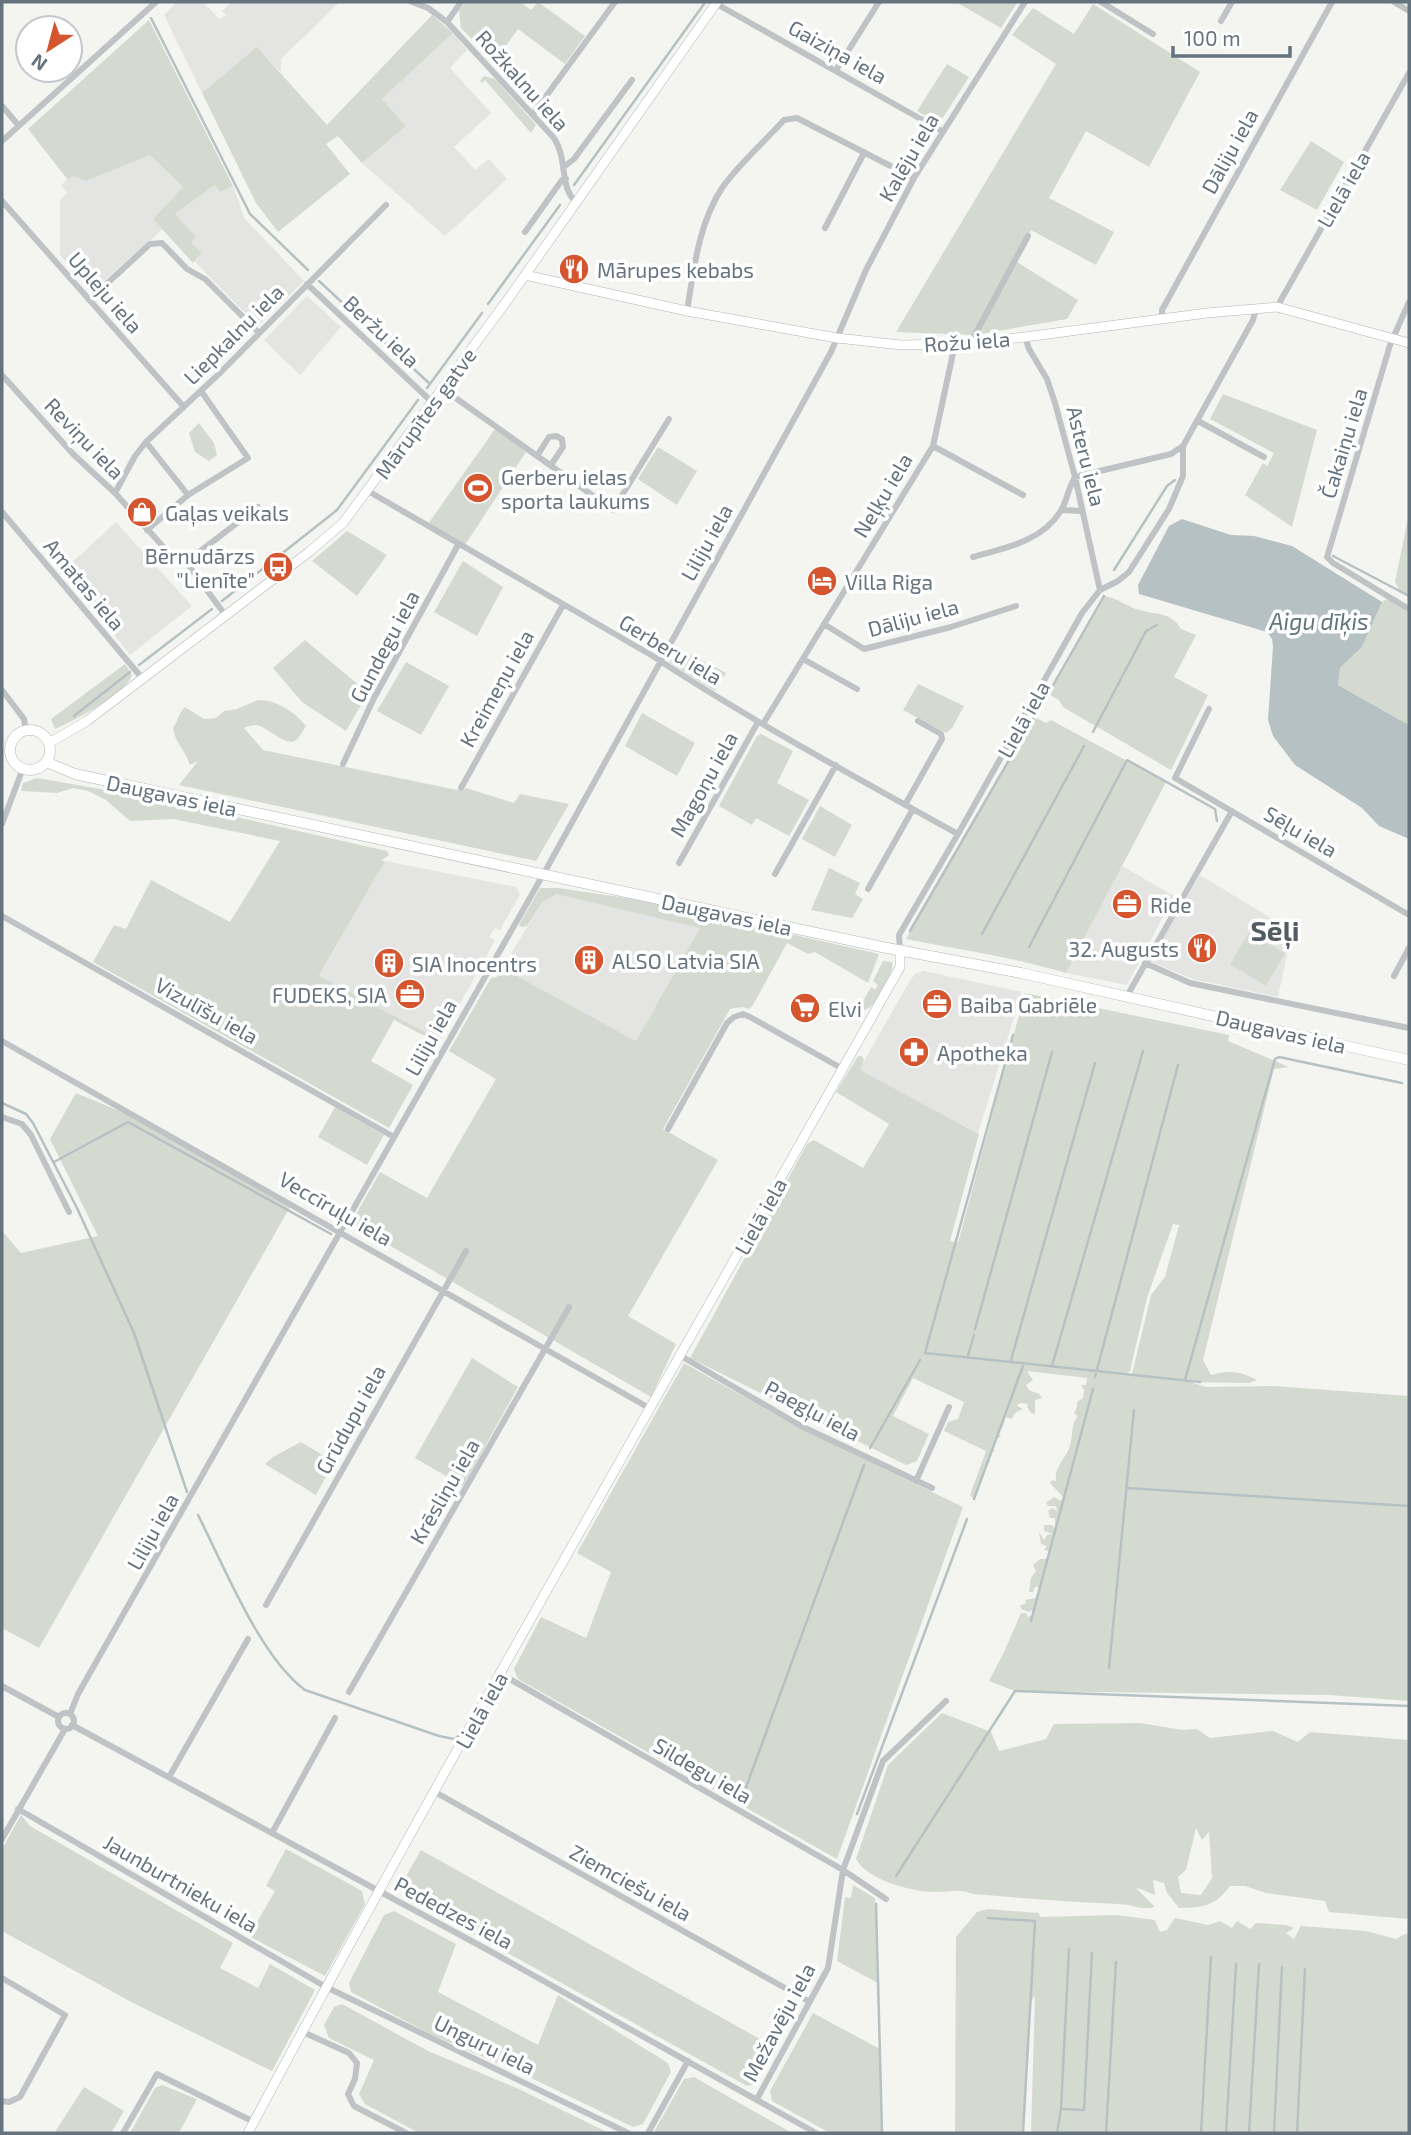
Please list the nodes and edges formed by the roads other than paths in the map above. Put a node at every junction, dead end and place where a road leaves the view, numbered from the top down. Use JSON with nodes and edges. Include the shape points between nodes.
{"nodes":[{"id":1,"x":156,"y":2,"type":"edge"},
{"id":2,"x":412,"y":2,"type":"edge"},
{"id":3,"x":461,"y":2,"type":"edge"},
{"id":4,"x":615,"y":2,"type":"edge"},
{"id":5,"x":716,"y":2,"type":"edge"},
{"id":6,"x":879,"y":2,"type":"edge"},
{"id":7,"x":1025,"y":2,"type":"edge"},
{"id":8,"x":1101,"y":2,"type":"edge"},
{"id":9,"x":1232,"y":2,"type":"edge"},
{"id":10,"x":1332,"y":2,"type":"edge"},
{"id":11,"x":1394,"y":2,"type":"edge"},
{"id":12,"x":1409,"y":11,"type":"edge"},
{"id":13,"x":447,"y":22,"type":"junction"},
{"id":14,"x":1221,"y":22,"type":"dead end"},
{"id":15,"x":1153,"y":34,"type":"dead end"},
{"id":16,"x":836,"y":70,"type":"junction"},
{"id":17,"x":1409,"y":73,"type":"edge"},
{"id":18,"x":632,"y":80,"type":"dead end"},
{"id":19,"x":2,"y":106,"type":"edge"},
{"id":20,"x":533,"y":114,"type":"junction"},
{"id":21,"x":19,"y":125,"type":"junction"},
{"id":22,"x":942,"y":131,"type":"junction"},
{"id":23,"x":2,"y":141,"type":"edge"},
{"id":24,"x":864,"y":153,"type":"junction"},
{"id":25,"x":565,"y":166,"type":"junction"},
{"id":26,"x":915,"y":178,"type":"junction"},
{"id":27,"x":566,"y":179,"type":"junction"},
{"id":28,"x":550,"y":196,"type":"junction"},
{"id":29,"x":572,"y":199,"type":"junction"},
{"id":30,"x":2,"y":201,"type":"edge"},
{"id":31,"x":386,"y":205,"type":"dead end"},
{"id":32,"x":825,"y":228,"type":"dead end"},
{"id":33,"x":524,"y":232,"type":"dead end"},
{"id":34,"x":1028,"y":236,"type":"dead end"},
{"id":35,"x":525,"y":275,"type":"junction"},
{"id":36,"x":307,"y":284,"type":"junction"},
{"id":37,"x":89,"y":300,"type":"junction"},
{"id":38,"x":1409,"y":302,"type":"edge"},
{"id":39,"x":1277,"y":307,"type":"junction"},
{"id":40,"x":1256,"y":308,"type":"junction"},
{"id":41,"x":687,"y":311,"type":"junction"},
{"id":42,"x":1162,"y":319,"type":"junction"},
{"id":43,"x":258,"y":332,"type":"junction"},
{"id":44,"x":1025,"y":337,"type":"junction"},
{"id":45,"x":837,"y":338,"type":"junction"},
{"id":46,"x":1393,"y":339,"type":"junction"},
{"id":47,"x":971,"y":342,"type":"junction"},
{"id":48,"x":1409,"y":343,"type":"edge"},
{"id":49,"x":955,"y":344,"type":"junction"},
{"id":50,"x":2,"y":375,"type":"edge"},
{"id":51,"x":443,"y":389,"type":"junction"},
{"id":52,"x":201,"y":391,"type":"junction"},
{"id":53,"x":433,"y":403,"type":"junction"},
{"id":54,"x":184,"y":407,"type":"junction"},
{"id":55,"x":669,"y":419,"type":"dead end"},
{"id":56,"x":1198,"y":421,"type":"junction"},
{"id":57,"x":146,"y":442,"type":"junction"},
{"id":58,"x":933,"y":446,"type":"junction"},
{"id":59,"x":1183,"y":446,"type":"junction"},
{"id":60,"x":537,"y":456,"type":"junction"},
{"id":61,"x":1264,"y":457,"type":"dead end"},
{"id":62,"x":551,"y":466,"type":"junction"},
{"id":63,"x":1075,"y":477,"type":"junction"},
{"id":64,"x":368,"y":491,"type":"junction"},
{"id":65,"x":114,"y":493,"type":"junction"},
{"id":66,"x":188,"y":495,"type":"junction"},
{"id":67,"x":1023,"y":495,"type":"dead end"},
{"id":68,"x":258,"y":507,"type":"dead end"},
{"id":69,"x":1062,"y":510,"type":"junction"},
{"id":70,"x":1082,"y":511,"type":"junction"},
{"id":71,"x":2,"y":512,"type":"edge"},
{"id":72,"x":147,"y":530,"type":"junction"},
{"id":73,"x":457,"y":545,"type":"junction"},
{"id":74,"x":973,"y":557,"type":"dead end"},
{"id":75,"x":186,"y":562,"type":"junction"},
{"id":76,"x":1100,"y":590,"type":"junction"},
{"id":77,"x":563,"y":605,"type":"junction"},
{"id":78,"x":1016,"y":606,"type":"dead end"},
{"id":79,"x":1409,"y":609,"type":"edge"},
{"id":80,"x":226,"y":616,"type":"junction"},
{"id":81,"x":824,"y":624,"type":"junction"},
{"id":82,"x":803,"y":659,"type":"junction"},
{"id":83,"x":660,"y":662,"type":"junction"},
{"id":84,"x":142,"y":678,"type":"junction"},
{"id":85,"x":857,"y":689,"type":"dead end"},
{"id":86,"x":2,"y":690,"type":"edge"},
{"id":87,"x":1209,"y":709,"type":"dead end"},
{"id":88,"x":918,"y":721,"type":"dead end"},
{"id":89,"x":761,"y":723,"type":"junction"},
{"id":90,"x":26,"y":730,"type":"junction"},
{"id":91,"x":49,"y":743,"type":"junction"},
{"id":92,"x":6,"y":754,"type":"edge"},
{"id":93,"x":46,"y":762,"type":"junction"},
{"id":94,"x":343,"y":764,"type":"dead end"},
{"id":95,"x":836,"y":765,"type":"junction"},
{"id":96,"x":23,"y":768,"type":"junction"},
{"id":97,"x":461,"y":788,"type":"dead end"},
{"id":98,"x":905,"y":804,"type":"junction"},
{"id":99,"x":913,"y":809,"type":"junction"},
{"id":100,"x":1231,"y":811,"type":"junction"},
{"id":101,"x":2,"y":824,"type":"edge"},
{"id":102,"x":958,"y":834,"type":"junction"},
{"id":103,"x":679,"y":863,"type":"dead end"},
{"id":104,"x":543,"y":874,"type":"junction"},
{"id":105,"x":775,"y":874,"type":"dead end"},
{"id":106,"x":868,"y":889,"type":"dead end"},
{"id":107,"x":1409,"y":915,"type":"edge"},
{"id":108,"x":2,"y":916,"type":"edge"},
{"id":109,"x":1409,"y":948,"type":"edge"},
{"id":110,"x":900,"y":950,"type":"junction"},
{"id":111,"x":1145,"y":962,"type":"junction"},
{"id":112,"x":1394,"y":976,"type":"dead end"},
{"id":113,"x":1127,"y":996,"type":"junction"},
{"id":114,"x":1409,"y":1028,"type":"edge"},
{"id":115,"x":2,"y":1041,"type":"edge"},
{"id":116,"x":1409,"y":1060,"type":"edge"},
{"id":117,"x":843,"y":1069,"type":"junction"},
{"id":118,"x":2,"y":1117,"type":"edge"},
{"id":119,"x":668,"y":1129,"type":"dead end"},
{"id":120,"x":394,"y":1137,"type":"junction"},
{"id":121,"x":69,"y":1212,"type":"dead end"},
{"id":122,"x":341,"y":1231,"type":"junction"},
{"id":123,"x":466,"y":1251,"type":"dead end"},
{"id":124,"x":444,"y":1290,"type":"junction"},
{"id":125,"x":569,"y":1307,"type":"dead end"},
{"id":126,"x":545,"y":1348,"type":"junction"},
{"id":127,"x":681,"y":1356,"type":"junction"},
{"id":128,"x":949,"y":1408,"type":"dead end"},
{"id":129,"x":651,"y":1409,"type":"junction"},
{"id":130,"x":916,"y":1481,"type":"junction"},
{"id":131,"x":932,"y":1488,"type":"dead end"},
{"id":132,"x":266,"y":1605,"type":"dead end"},
{"id":133,"x":248,"y":1639,"type":"dead end"},
{"id":134,"x":501,"y":1674,"type":"junction"},
{"id":135,"x":2,"y":1686,"type":"edge"},
{"id":136,"x":349,"y":1692,"type":"dead end"},
{"id":137,"x":946,"y":1701,"type":"dead end"},
{"id":138,"x":70,"y":1714,"type":"junction"},
{"id":139,"x":59,"y":1717,"type":"junction"},
{"id":140,"x":335,"y":1718,"type":"dead end"},
{"id":141,"x":69,"y":1727,"type":"junction"},
{"id":142,"x":169,"y":1777,"type":"junction"},
{"id":143,"x":435,"y":1792,"type":"junction"},
{"id":144,"x":18,"y":1809,"type":"junction"},
{"id":145,"x":272,"y":1833,"type":"junction"},
{"id":146,"x":2,"y":1839,"type":"edge"},
{"id":147,"x":843,"y":1870,"type":"junction"},
{"id":148,"x":379,"y":1892,"type":"junction"},
{"id":149,"x":886,"y":1899,"type":"dead end"},
{"id":150,"x":2,"y":1978,"type":"edge"},
{"id":151,"x":326,"y":1987,"type":"junction"},
{"id":152,"x":810,"y":2002,"type":"junction"},
{"id":153,"x":303,"y":2032,"type":"junction"},
{"id":154,"x":688,"y":2061,"type":"junction"},
{"id":155,"x":757,"y":2099,"type":"junction"},
{"id":156,"x":2,"y":2101,"type":"edge"},
{"id":157,"x":254,"y":2122,"type":"junction"},
{"id":158,"x":123,"y":2133,"type":"edge"},
{"id":159,"x":248,"y":2133,"type":"edge"},
{"id":160,"x":406,"y":2133,"type":"edge"},
{"id":161,"x":628,"y":2133,"type":"edge"},
{"id":162,"x":648,"y":2133,"type":"edge"},
{"id":163,"x":816,"y":2133,"type":"edge"}],
"edges":[{"from":1,"to":21,"type":"street"},
{"from":2,"to":13,"type":"street","name":"Rožkalnu iela"},
{"from":3,"to":13,"type":"street"},
{"from":4,"to":20,"type":"street"},
{"from":5,"to":16,"type":"street","name":"Gaiziņa iela"},
{"from":5,"to":29,"type":"street","name":"Mārupītes gatve"},
{"from":6,"to":16,"type":"street"},
{"from":7,"to":22,"type":"street","name":"Kalēju iela"},
{"from":8,"to":15,"type":"street"},
{"from":9,"to":14,"type":"street"},
{"from":10,"to":42,"type":"street","name":"Dāliju iela","via":[[1161,310]]},
{"from":11,"to":12,"type":"street"},
{"from":13,"to":20,"type":"street","name":"Rožkalnu iela"},
{"from":16,"to":22,"type":"street","name":"Gaiziņa iela"},
{"from":17,"to":39,"type":"street","name":"Lielā iela"},
{"from":18,"to":25,"type":"street"},
{"from":19,"to":21,"type":"street"},
{"from":20,"to":25,"type":"street","name":"Rožkalnu iela","via":[[559,145]]},
{"from":21,"to":23,"type":"street"},
{"from":22,"to":26,"type":"street","name":"Kalēju iela"},
{"from":24,"to":26,"type":"street"},
{"from":24,"to":32,"type":"street"},
{"from":24,"to":41,"type":"street","via":[[797,118],[784,120],[723,187],[705,223]]},
{"from":25,"to":27,"type":"street","name":"Rožkalnu iela"},
{"from":26,"to":45,"type":"street","name":"Kalēju iela","via":[[866,270]]},
{"from":27,"to":28,"type":"street"},
{"from":27,"to":29,"type":"street","name":"Rožkalnu iela"},
{"from":28,"to":29,"type":"street"},
{"from":28,"to":33,"type":"street"},
{"from":29,"to":35,"type":"street","name":"Mārupītes gatve"},
{"from":30,"to":37,"type":"street","name":"Upleju iela"},
{"from":31,"to":36,"type":"street","name":"Liepkalnu iela"},
{"from":34,"to":47,"type":"street"},
{"from":35,"to":41,"type":"street","name":"Rožu iela"},
{"from":35,"to":51,"type":"street","name":"Mārupītes gatve"},
{"from":36,"to":43,"type":"street","name":"Liepkalnu iela"},
{"from":36,"to":53,"type":"street","name":"Beržu iela"},
{"from":37,"to":43,"type":"street","via":[[150,244],[162,243]]},
{"from":37,"to":54,"type":"street","name":"Upleju iela"},
{"from":38,"to":46,"type":"street","name":"Čakaiņu iela"},
{"from":39,"to":40,"type":"street","name":"Rožu iela"},
{"from":39,"to":46,"type":"street","name":"Rožu iela"},
{"from":40,"to":42,"type":"street","name":"Rožu iela"},
{"from":40,"to":56,"type":"street","name":"Lielā iela"},
{"from":41,"to":45,"type":"street","name":"Rožu iela"},
{"from":42,"to":44,"type":"street","name":"Rožu iela"},
{"from":43,"to":52,"type":"street","name":"Liepkalnu iela"},
{"from":44,"to":47,"type":"street","name":"Rožu iela"},
{"from":44,"to":63,"type":"street","name":"Asteru iela","via":[[1047,379]]},
{"from":45,"to":49,"type":"street","name":"Rožu iela","via":[[901,345]]},
{"from":45,"to":83,"type":"street","name":"Liliju iela"},
{"from":46,"to":48,"type":"street","name":"Rožu iela"},
{"from":46,"to":79,"type":"street","name":"Čakaiņu iela","via":[[1327,557]]},
{"from":47,"to":49,"type":"street","name":"Rožu iela"},
{"from":49,"to":58,"type":"street","name":"Neļķu iela"},
{"from":50,"to":65,"type":"street","name":"Reviņu iela"},
{"from":51,"to":53,"type":"street","name":"Mārupītes gatve"},
{"from":51,"to":60,"type":"street"},
{"from":52,"to":54,"type":"street","name":"Liepkalnu iela"},
{"from":52,"to":66,"type":"street","via":[[248,458]]},
{"from":53,"to":64,"type":"street","name":"Mārupītes gatve"},
{"from":54,"to":57,"type":"street","name":"Liepkalnu iela"},
{"from":55,"to":62,"type":"street","via":[[613,510]]},
{"from":56,"to":59,"type":"street","name":"Lielā iela"},
{"from":56,"to":61,"type":"street"},
{"from":57,"to":65,"type":"street","name":"Liepkalnu iela"},
{"from":57,"to":66,"type":"street"},
{"from":58,"to":67,"type":"street"},
{"from":58,"to":81,"type":"street","name":"Neļķu iela"},
{"from":59,"to":63,"type":"street","via":[[1171,454]]},
{"from":59,"to":76,"type":"street","name":"Lielā iela","via":[[1184,477],[1169,509],[1129,572]]},
{"from":60,"to":62,"type":"street"},
{"from":60,"to":62,"type":"street","via":[[550,437],[562,439],[563,447]]},
{"from":63,"to":69,"type":"street"},
{"from":63,"to":70,"type":"street","name":"Asteru iela"},
{"from":64,"to":73,"type":"street","name":"Gerberu iela"},
{"from":64,"to":80,"type":"street","name":"Mārupītes gatve","via":[[329,536]]},
{"from":65,"to":72,"type":"street","name":"Reviņu iela"},
{"from":66,"to":72,"type":"street"},
{"from":68,"to":75,"type":"street"},
{"from":69,"to":70,"type":"street"},
{"from":69,"to":74,"type":"street","via":[[1037,535]]},
{"from":70,"to":76,"type":"street","name":"Asteru iela"},
{"from":71,"to":84,"type":"street","name":"Amatas iela"},
{"from":72,"to":75,"type":"street","name":"Reviņu iela","via":[[175,559]]},
{"from":73,"to":77,"type":"street","name":"Gerberu iela"},
{"from":73,"to":94,"type":"street","name":"Gundegu iela"},
{"from":75,"to":80,"type":"street","name":"Reviņu iela"},
{"from":76,"to":102,"type":"street","name":"Lielā iela","via":[[1082,613]]},
{"from":77,"to":83,"type":"street","name":"Gerberu iela"},
{"from":77,"to":97,"type":"street","name":"Kreimeņu iela"},
{"from":78,"to":81,"type":"street","name":"Dāliju iela","via":[[864,649]]},
{"from":80,"to":84,"type":"street","name":"Mārupītes gatve"},
{"from":81,"to":82,"type":"street","name":"Neļķu iela"},
{"from":82,"to":85,"type":"street"},
{"from":82,"to":89,"type":"street","name":"Neļķu iela"},
{"from":83,"to":89,"type":"street","name":"Gerberu iela"},
{"from":83,"to":104,"type":"street","name":"Liliju iela"},
{"from":84,"to":91,"type":"street","name":"Mārupītes gatve","via":[[87,721]]},
{"from":86,"to":90,"type":"street","via":[[24,719]]},
{"from":87,"to":100,"type":"street","name":"Sēļu iela","via":[[1175,778]]},
{"from":88,"to":98,"type":"street","via":[[942,739]]},
{"from":89,"to":95,"type":"street","name":"Gerberu iela"},
{"from":89,"to":103,"type":"street","name":"Magoņu iela"},
{"from":90,"to":91,"type":"main road","via":[[37,731]]},
{"from":90,"to":92,"type":"main road","via":[[15,737]]},
{"from":91,"to":93,"type":"main road"},
{"from":92,"to":96,"type":"main road"},
{"from":93,"to":96,"type":"main road","via":[[36,769]]},
{"from":93,"to":104,"type":"main road","name":"Daugavas iela","via":[[75,774]]},
{"from":95,"to":98,"type":"street","name":"Gerberu iela"},
{"from":95,"to":105,"type":"street"},
{"from":96,"to":101,"type":"street"},
{"from":98,"to":99,"type":"street","name":"Gerberu iela"},
{"from":99,"to":102,"type":"street","name":"Gerberu iela"},
{"from":99,"to":106,"type":"street"},
{"from":100,"to":107,"type":"street","name":"Sēļu iela"},
{"from":100,"to":111,"type":"street"},
{"from":102,"to":110,"type":"street","name":"Lielā iela","via":[[899,935]]},
{"from":104,"to":110,"type":"main road","name":"Daugavas iela"},
{"from":104,"to":120,"type":"street","name":"Liliju iela"},
{"from":108,"to":120,"type":"street","name":"Vizulīšu iela"},
{"from":109,"to":112,"type":"street"},
{"from":110,"to":113,"type":"main road","name":"Daugavas iela"},
{"from":110,"to":117,"type":"street","name":"Lielā iela","via":[[900,967]]},
{"from":111,"to":113,"type":"street"},
{"from":111,"to":114,"type":"street","via":[[1190,983]]},
{"from":113,"to":116,"type":"main road","name":"Daugavas iela"},
{"from":115,"to":122,"type":"street","name":"Veccīruļu iela"},
{"from":117,"to":119,"type":"street","via":[[750,1017],[734,1017]]},
{"from":117,"to":127,"type":"street","name":"Lielā iela"},
{"from":118,"to":121,"type":"street","via":[[22,1124],[31,1135]]},
{"from":120,"to":122,"type":"street","name":"Liliju iela"},
{"from":122,"to":124,"type":"street","name":"Veccīruļu iela"},
{"from":122,"to":138,"type":"street","name":"Liliju iela"},
{"from":123,"to":124,"type":"street","name":"Grūdupu iela"},
{"from":124,"to":126,"type":"street","name":"Veccīruļu iela"},
{"from":124,"to":132,"type":"street","name":"Grūdupu iela"},
{"from":125,"to":126,"type":"street","name":"Krēsliņu iela"},
{"from":126,"to":129,"type":"street","name":"Veccīruļu iela"},
{"from":126,"to":136,"type":"street","name":"Krēsliņu iela"},
{"from":127,"to":129,"type":"street","name":"Lielā iela"},
{"from":127,"to":130,"type":"street","name":"Paegļu iela","via":[[801,1426]]},
{"from":128,"to":130,"type":"street"},
{"from":129,"to":134,"type":"street","name":"Lielā iela"},
{"from":130,"to":131,"type":"street","name":"Paegļu iela"},
{"from":133,"to":142,"type":"street"},
{"from":134,"to":143,"type":"street","name":"Lielā iela"},
{"from":134,"to":147,"type":"street","name":"Sildegu iela"},
{"from":135,"to":139,"type":"street"},
{"from":137,"to":147,"type":"street","name":"Mežavēju iela","via":[[883,1761]]},
{"from":138,"to":139,"type":"street"},
{"from":138,"to":141,"type":"street","via":[[74,1718]]},
{"from":139,"to":141,"type":"street","via":[[59,1725]]},
{"from":140,"to":145,"type":"street"},
{"from":141,"to":142,"type":"street","name":"Pededzes iela"},
{"from":141,"to":144,"type":"street"},
{"from":142,"to":145,"type":"street","name":"Pededzes iela"},
{"from":143,"to":148,"type":"street","name":"Lielā iela"},
{"from":143,"to":152,"type":"street","name":"Ziemciešu iela"},
{"from":144,"to":146,"type":"street"},
{"from":144,"to":151,"type":"street","name":"Jaunburtnieku iela"},
{"from":145,"to":148,"type":"street","name":"Pededzes iela"},
{"from":147,"to":149,"type":"street","name":"Sildegu iela"},
{"from":147,"to":152,"type":"street","name":"Mežavēju iela","via":[[828,1968]]},
{"from":148,"to":151,"type":"street","name":"Lielā iela"},
{"from":148,"to":154,"type":"street","name":"Pededzes iela"},
{"from":150,"to":156,"type":"street","via":[[65,2015],[20,2097]]},
{"from":151,"to":153,"type":"street","name":"Lielā iela"},
{"from":151,"to":161,"type":"street","name":"Unguru iela"},
{"from":152,"to":155,"type":"street","name":"Mežavēju iela"},
{"from":153,"to":157,"type":"street","name":"Lielā iela"},
{"from":153,"to":160,"type":"street","via":[[349,2053],[357,2063],[348,2094],[354,2106]]},
{"from":154,"to":155,"type":"street","name":"Pededzes iela"},
{"from":154,"to":162,"type":"street"},
{"from":155,"to":163,"type":"street","name":"Pededzes iela"},
{"from":157,"to":158,"type":"street","via":[[157,2074]]},
{"from":157,"to":159,"type":"street","name":"Lielā iela"}]}
